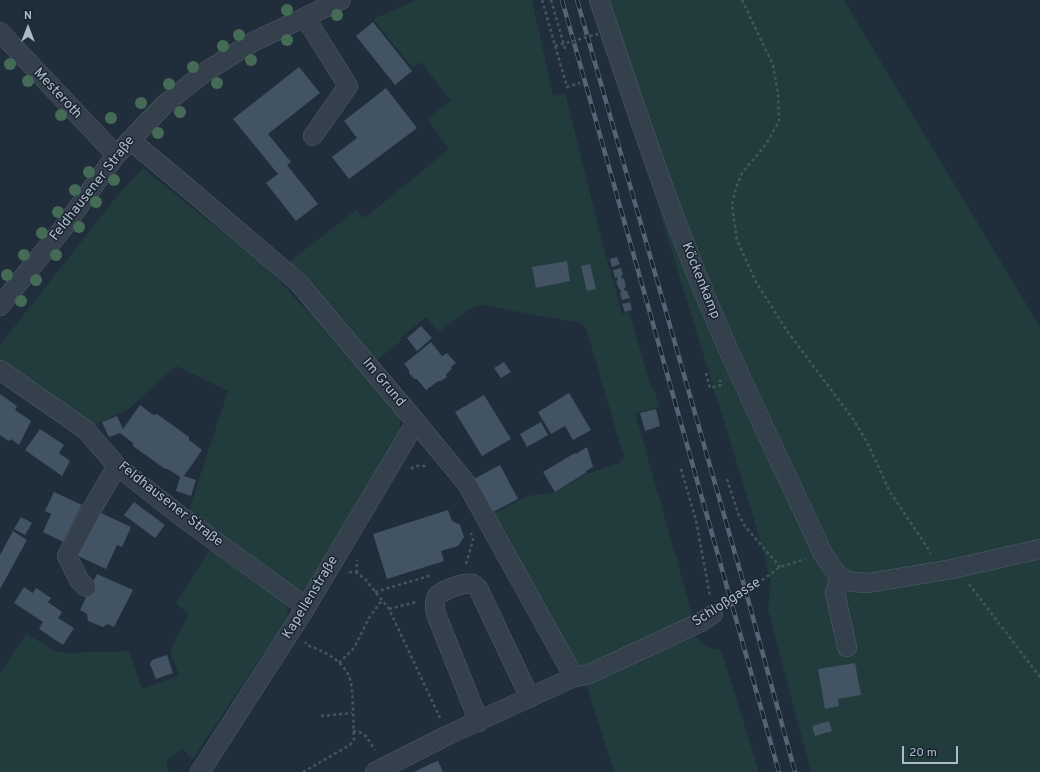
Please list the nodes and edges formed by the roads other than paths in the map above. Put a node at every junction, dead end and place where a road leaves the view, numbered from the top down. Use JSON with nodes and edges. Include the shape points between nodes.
{"nodes":[{"id":1,"x":341,"y":0,"type":"edge"},
{"id":2,"x":599,"y":0,"type":"edge"},
{"id":3,"x":305,"y":17,"type":"junction"},
{"id":4,"x":0,"y":32,"type":"edge"},
{"id":5,"x":313,"y":136,"type":"dead end"},
{"id":6,"x":130,"y":140,"type":"junction"},
{"id":7,"x":116,"y":155,"type":"junction"},
{"id":8,"x":0,"y":306,"type":"edge"},
{"id":9,"x":0,"y":370,"type":"edge"},
{"id":10,"x":416,"y":422,"type":"junction"},
{"id":11,"x":117,"y":466,"type":"junction"},
{"id":12,"x":1040,"y":549,"type":"edge"},
{"id":13,"x":840,"y":578,"type":"junction"},
{"id":14,"x":86,"y":587,"type":"dead end"},
{"id":15,"x":306,"y":607,"type":"junction"},
{"id":16,"x":713,"y":614,"type":"road end"},
{"id":17,"x":847,"y":647,"type":"dead end"},
{"id":18,"x":574,"y":677,"type":"junction"},
{"id":19,"x":530,"y":698,"type":"junction"},
{"id":20,"x":479,"y":722,"type":"junction"},
{"id":21,"x":380,"y":769,"type":"edge"},
{"id":22,"x":200,"y":772,"type":"edge"}],
"edges":[{"from":1,"to":3,"type":"street","name":"Feldhausener Straße"},
{"from":2,"to":13,"type":"street","name":"Köckenkamp","via":[[664,188],[705,294],[823,554]]},
{"from":3,"to":5,"type":"street","via":[[348,86]]},
{"from":3,"to":6,"type":"street","name":"Feldhausener Straße","via":[[253,42],[205,72],[165,104]]},
{"from":4,"to":7,"type":"street","name":"Mesteroth"},
{"from":6,"to":7,"type":"street","name":"Feldhausener Straße"},
{"from":6,"to":10,"type":"street","name":"Im Grund","via":[[298,282]]},
{"from":7,"to":8,"type":"street","name":"Feldhausener Straße","via":[[64,227]]},
{"from":9,"to":11,"type":"street","name":"Feldhausener Straße","via":[[86,430]]},
{"from":10,"to":15,"type":"street","name":"Kapellenstraße"},
{"from":10,"to":18,"type":"street","name":"Im Grund","via":[[467,484]]},
{"from":11,"to":14,"type":"street","via":[[67,556],[79,580]]},
{"from":11,"to":15,"type":"street","name":"Feldhausener Straße","via":[[182,517]]},
{"from":12,"to":13,"type":"street","via":[[952,569],[868,583]]},
{"from":13,"to":17,"type":"street","via":[[835,592]]},
{"from":15,"to":22,"type":"street","name":"Kapellenstraße"},
{"from":16,"to":18,"type":"street","name":"Schloßgasse","via":[[587,675]]},
{"from":18,"to":19,"type":"street","name":"Schloßgasse"},
{"from":19,"to":20,"type":"street","name":"Schloßgasse"},
{"from":19,"to":20,"type":"street","via":[[478,588],[468,583],[441,592],[436,597],[436,614]]},
{"from":20,"to":21,"type":"street","name":"Schloßgasse"}]}
